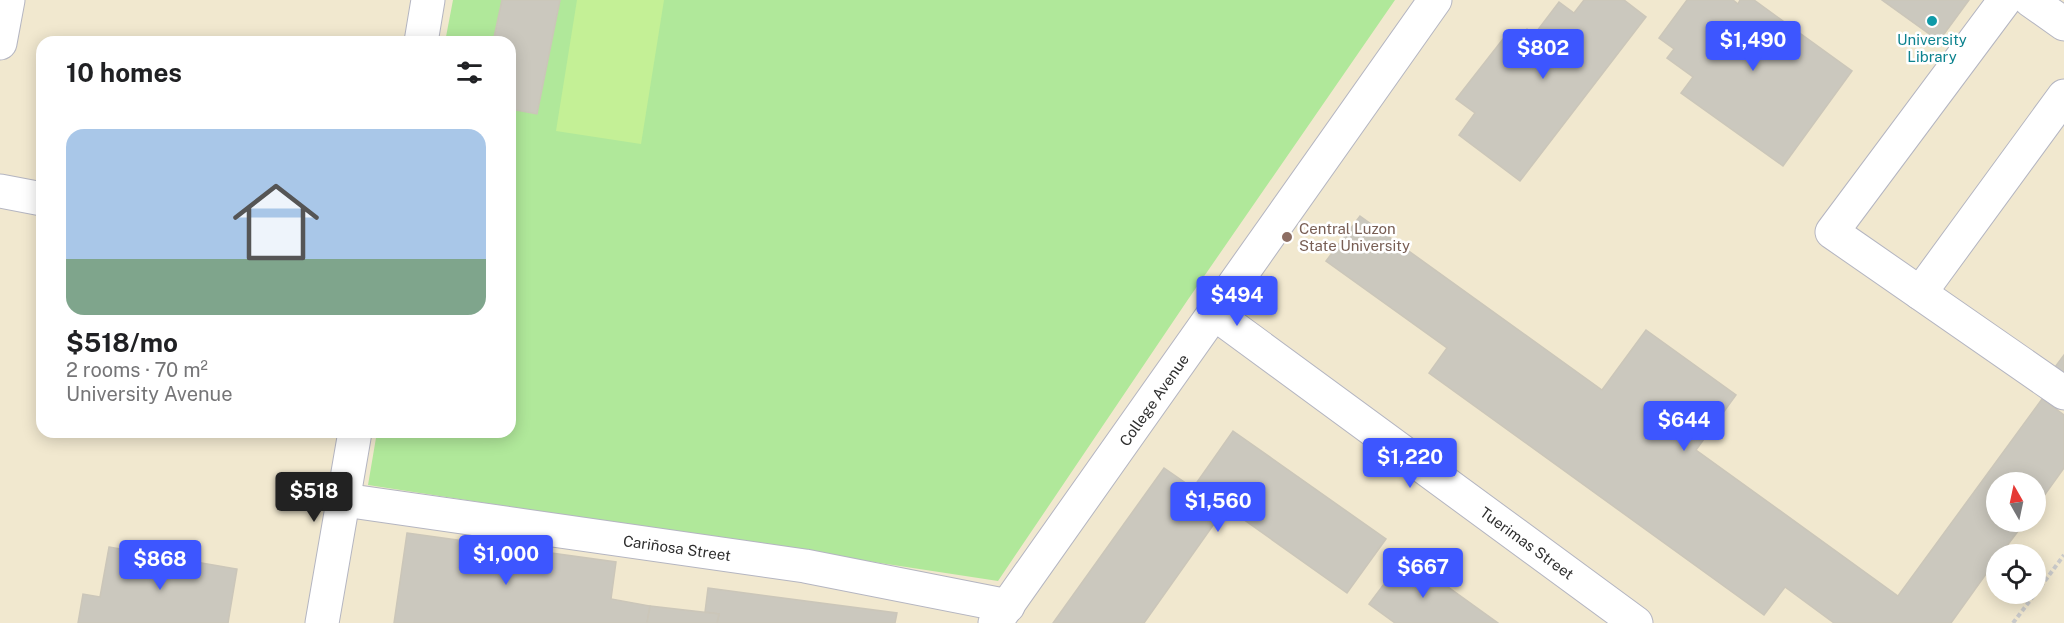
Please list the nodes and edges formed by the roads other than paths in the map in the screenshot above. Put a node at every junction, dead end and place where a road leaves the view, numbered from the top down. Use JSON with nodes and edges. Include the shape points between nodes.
{"nodes":[{"id":1,"x":8,"y":0,"type":"edge"},
{"id":2,"x":428,"y":0,"type":"edge"},
{"id":3,"x":1435,"y":0,"type":"edge"},
{"id":4,"x":2005,"y":0,"type":"edge"},
{"id":5,"x":2030,"y":0,"type":"edge"},
{"id":6,"x":2064,"y":24,"type":"edge"},
{"id":7,"x":422,"y":36,"type":"edge"},
{"id":8,"x":0,"y":43,"type":"edge"},
{"id":9,"x":2064,"y":96,"type":"edge"},
{"id":10,"x":0,"y":191,"type":"edge"},
{"id":11,"x":36,"y":198,"type":"edge"},
{"id":12,"x":1920,"y":293,"type":"junction"},
{"id":13,"x":1215,"y":314,"type":"junction"},
{"id":14,"x":2064,"y":393,"type":"edge"},
{"id":15,"x":354,"y":438,"type":"edge"},
{"id":16,"x":344,"y":500,"type":"junction"},
{"id":17,"x":1001,"y":614,"type":"edge"},
{"id":18,"x":321,"y":623,"type":"edge"},
{"id":19,"x":1636,"y":623,"type":"edge"}],
"edges":[{"from":1,"to":8,"type":"street"},
{"from":2,"to":7,"type":"street"},
{"from":3,"to":13,"type":"street","name":"College Avenue"},
{"from":4,"to":12,"type":"street","via":[[1832,232]]},
{"from":5,"to":6,"type":"street"},
{"from":9,"to":12,"type":"street"},
{"from":10,"to":11,"type":"street"},
{"from":12,"to":14,"type":"street"},
{"from":13,"to":17,"type":"street","name":"College Avenue"},
{"from":13,"to":19,"type":"street","name":"Tuerimas Street"},
{"from":15,"to":16,"type":"street"},
{"from":16,"to":17,"type":"street","name":"Cariñosa Street","via":[[805,566]]},
{"from":16,"to":18,"type":"street"}]}
